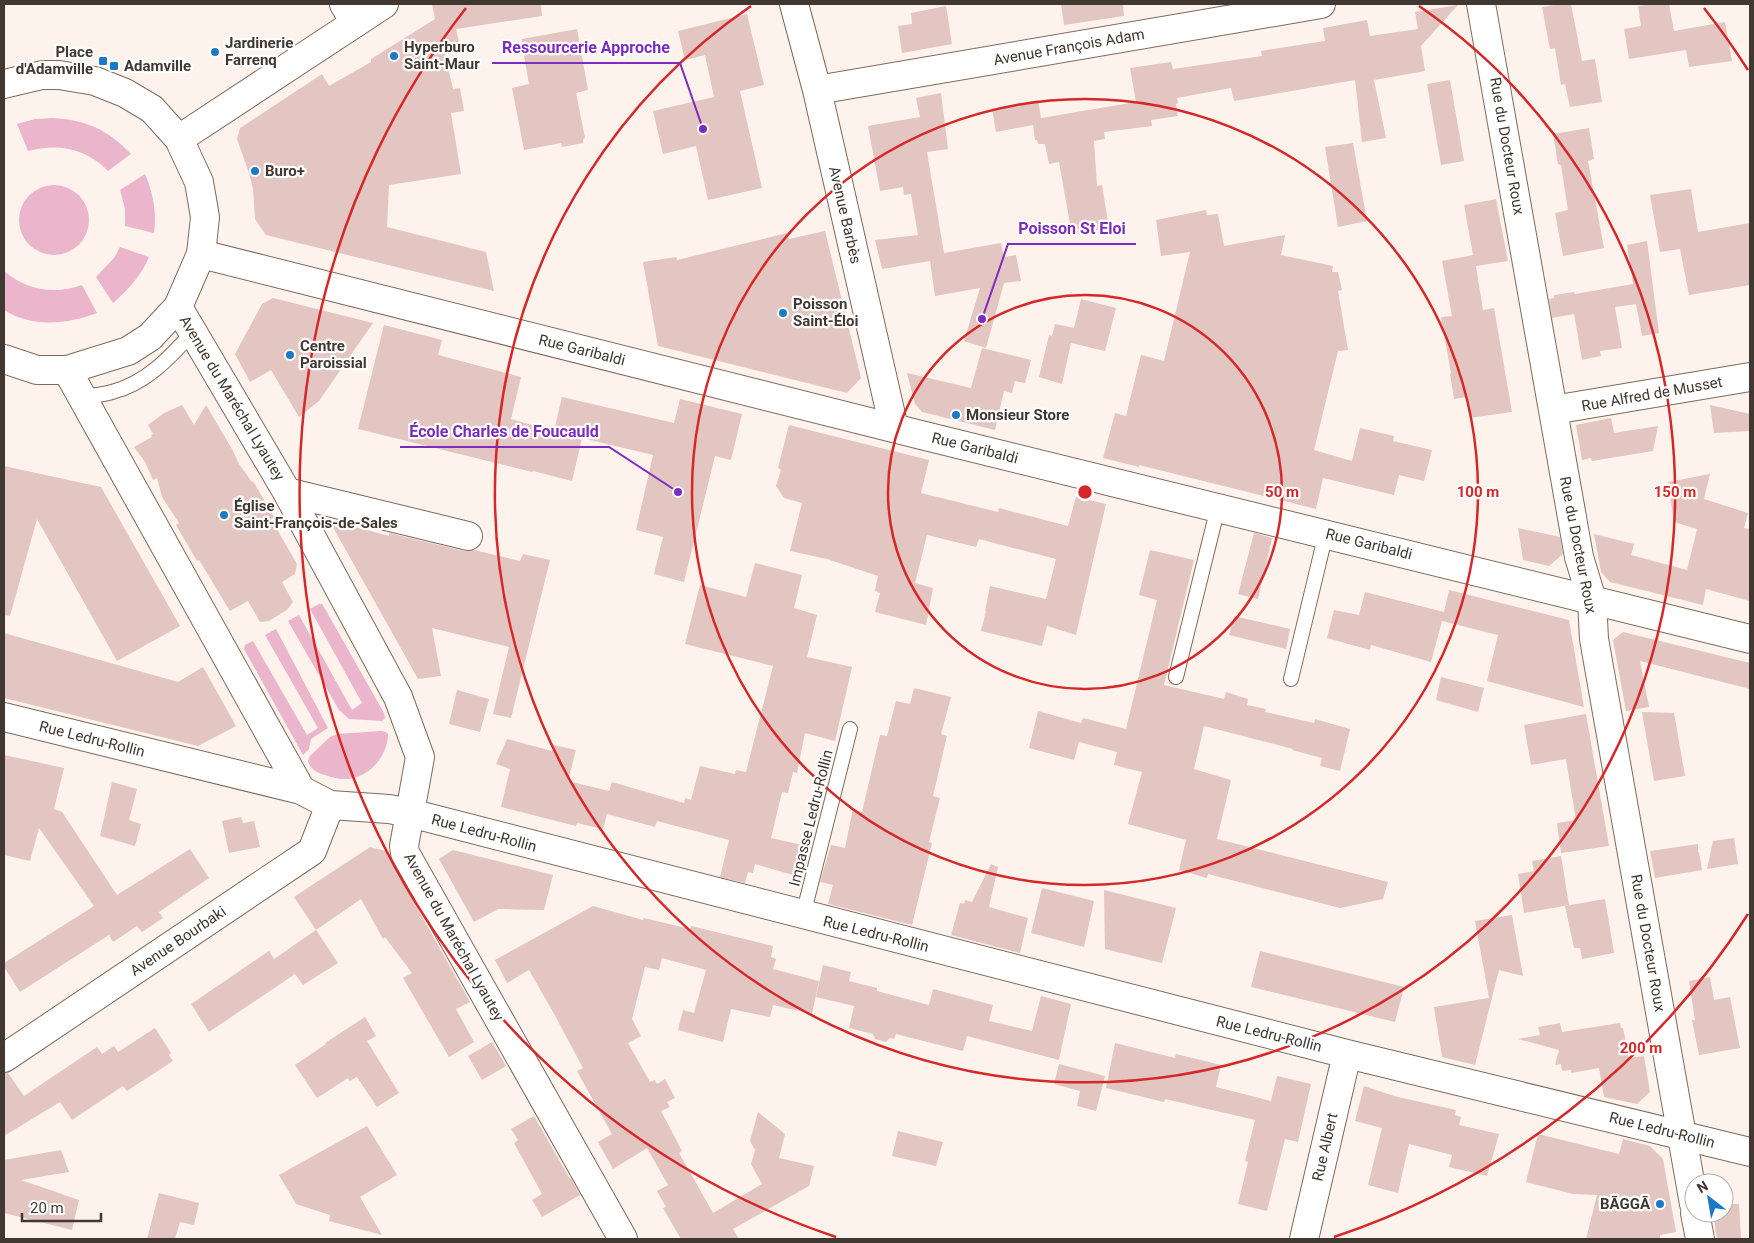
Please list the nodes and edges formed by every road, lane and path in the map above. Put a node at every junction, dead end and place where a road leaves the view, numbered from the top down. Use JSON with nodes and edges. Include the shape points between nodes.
{"nodes":[{"id":1,"x":384,"y":4,"type":"edge"},
{"id":2,"x":794,"y":4,"type":"edge"},
{"id":3,"x":1321,"y":4,"type":"edge"},
{"id":4,"x":1481,"y":4,"type":"edge"},
{"id":5,"x":349,"y":13,"type":"edge"},
{"id":6,"x":4,"y":84,"type":"edge"},
{"id":7,"x":816,"y":90,"type":"junction"},
{"id":8,"x":179,"y":139,"type":"junction"},
{"id":9,"x":201,"y":254,"type":"junction"},
{"id":10,"x":178,"y":307,"type":"junction"},
{"id":11,"x":193,"y":332,"type":"junction"},
{"id":12,"x":4,"y":359,"type":"edge"},
{"id":13,"x":67,"y":370,"type":"junction"},
{"id":14,"x":1750,"y":377,"type":"edge"},
{"id":15,"x":81,"y":397,"type":"junction"},
{"id":16,"x":1553,"y":410,"type":"junction"},
{"id":17,"x":894,"y":428,"type":"junction"},
{"id":18,"x":287,"y":492,"type":"junction"},
{"id":19,"x":1218,"y":507,"type":"junction"},
{"id":20,"x":1326,"y":533,"type":"junction"},
{"id":21,"x":468,"y":536,"type":"dead end"},
{"id":22,"x":1592,"y":600,"type":"junction"},
{"id":23,"x":1750,"y":639,"type":"edge"},
{"id":24,"x":1176,"y":677,"type":"dead end"},
{"id":25,"x":1290,"y":679,"type":"dead end"},
{"id":26,"x":4,"y":717,"type":"edge"},
{"id":27,"x":850,"y":729,"type":"dead end"},
{"id":28,"x":301,"y":790,"type":"junction"},
{"id":29,"x":330,"y":805,"type":"junction"},
{"id":30,"x":410,"y":813,"type":"junction"},
{"id":31,"x":803,"y":915,"type":"junction"},
{"id":32,"x":1347,"y":1054,"type":"junction"},
{"id":33,"x":4,"y":1058,"type":"edge"},
{"id":34,"x":1682,"y":1135,"type":"junction"},
{"id":35,"x":1750,"y":1152,"type":"edge"},
{"id":36,"x":1689,"y":1173,"type":"edge"},
{"id":37,"x":1698,"y":1223,"type":"edge"},
{"id":38,"x":623,"y":1239,"type":"edge"},
{"id":39,"x":1304,"y":1239,"type":"edge"},
{"id":40,"x":1700,"y":1239,"type":"edge"}],
"edges":[{"from":1,"to":5,"type":"street"},
{"from":2,"to":7,"type":"street","name":"Avenue Barbès"},
{"from":3,"to":7,"type":"street","name":"Avenue François Adam"},
{"from":4,"to":16,"type":"street","name":"Rue du Docteur Roux"},
{"from":5,"to":8,"type":"street"},
{"from":6,"to":8,"type":"street","via":[[42,75],[95,81],[152,109]]},
{"from":7,"to":17,"type":"street","name":"Avenue Barbès"},
{"from":8,"to":9,"type":"street","via":[[199,182],[204,217]]},
{"from":9,"to":10,"type":"street"},
{"from":9,"to":17,"type":"street","name":"Rue Garibaldi"},
{"from":10,"to":11,"type":"street","name":"Avenue du Maréchal Lyautey"},
{"from":10,"to":13,"type":"street","via":[[150,337],[128,352]]},
{"from":11,"to":15,"type":"lane","via":[[168,360],[142,380],[113,392]]},
{"from":11,"to":18,"type":"street","name":"Avenue du Maréchal Lyautey"},
{"from":12,"to":13,"type":"street","via":[[37,370]]},
{"from":13,"to":15,"type":"street"},
{"from":14,"to":16,"type":"street","name":"Rue Alfred de Musset"},
{"from":15,"to":28,"type":"street"},
{"from":16,"to":22,"type":"street","name":"Rue du Docteur Roux","via":[[1579,557]]},
{"from":17,"to":19,"type":"street","name":"Rue Garibaldi"},
{"from":18,"to":21,"type":"street"},
{"from":18,"to":30,"type":"street","name":"Avenue du Maréchal Lyautey","via":[[398,697],[420,757]]},
{"from":19,"to":20,"type":"street","name":"Rue Garibaldi"},
{"from":19,"to":24,"type":"lane"},
{"from":20,"to":22,"type":"street","name":"Rue Garibaldi"},
{"from":20,"to":25,"type":"lane"},
{"from":22,"to":23,"type":"street","name":"Rue Garibaldi"},
{"from":22,"to":34,"type":"street","name":"Rue du Docteur Roux","via":[[1594,639]]},
{"from":26,"to":28,"type":"street","name":"Rue Ledru-Rollin"},
{"from":27,"to":31,"type":"lane","name":"Impasse Ledru-Rollin"},
{"from":28,"to":29,"type":"street","name":"Rue Ledru-Rollin"},
{"from":29,"to":30,"type":"street","name":"Rue Ledru-Rollin"},
{"from":29,"to":33,"type":"street","name":"Avenue Bourbaki","via":[[312,851]]},
{"from":30,"to":31,"type":"street","name":"Rue Ledru-Rollin"},
{"from":30,"to":38,"type":"street","name":"Avenue du Maréchal Lyautey","via":[[405,852]]},
{"from":31,"to":32,"type":"street","name":"Rue Ledru-Rollin"},
{"from":32,"to":34,"type":"street","name":"Rue Ledru-Rollin"},
{"from":32,"to":39,"type":"street","name":"Rue Albert"},
{"from":34,"to":35,"type":"street","name":"Rue Ledru-Rollin"},
{"from":34,"to":36,"type":"street","name":"Rue du Docteur Roux"},
{"from":37,"to":40,"type":"street"}]}
